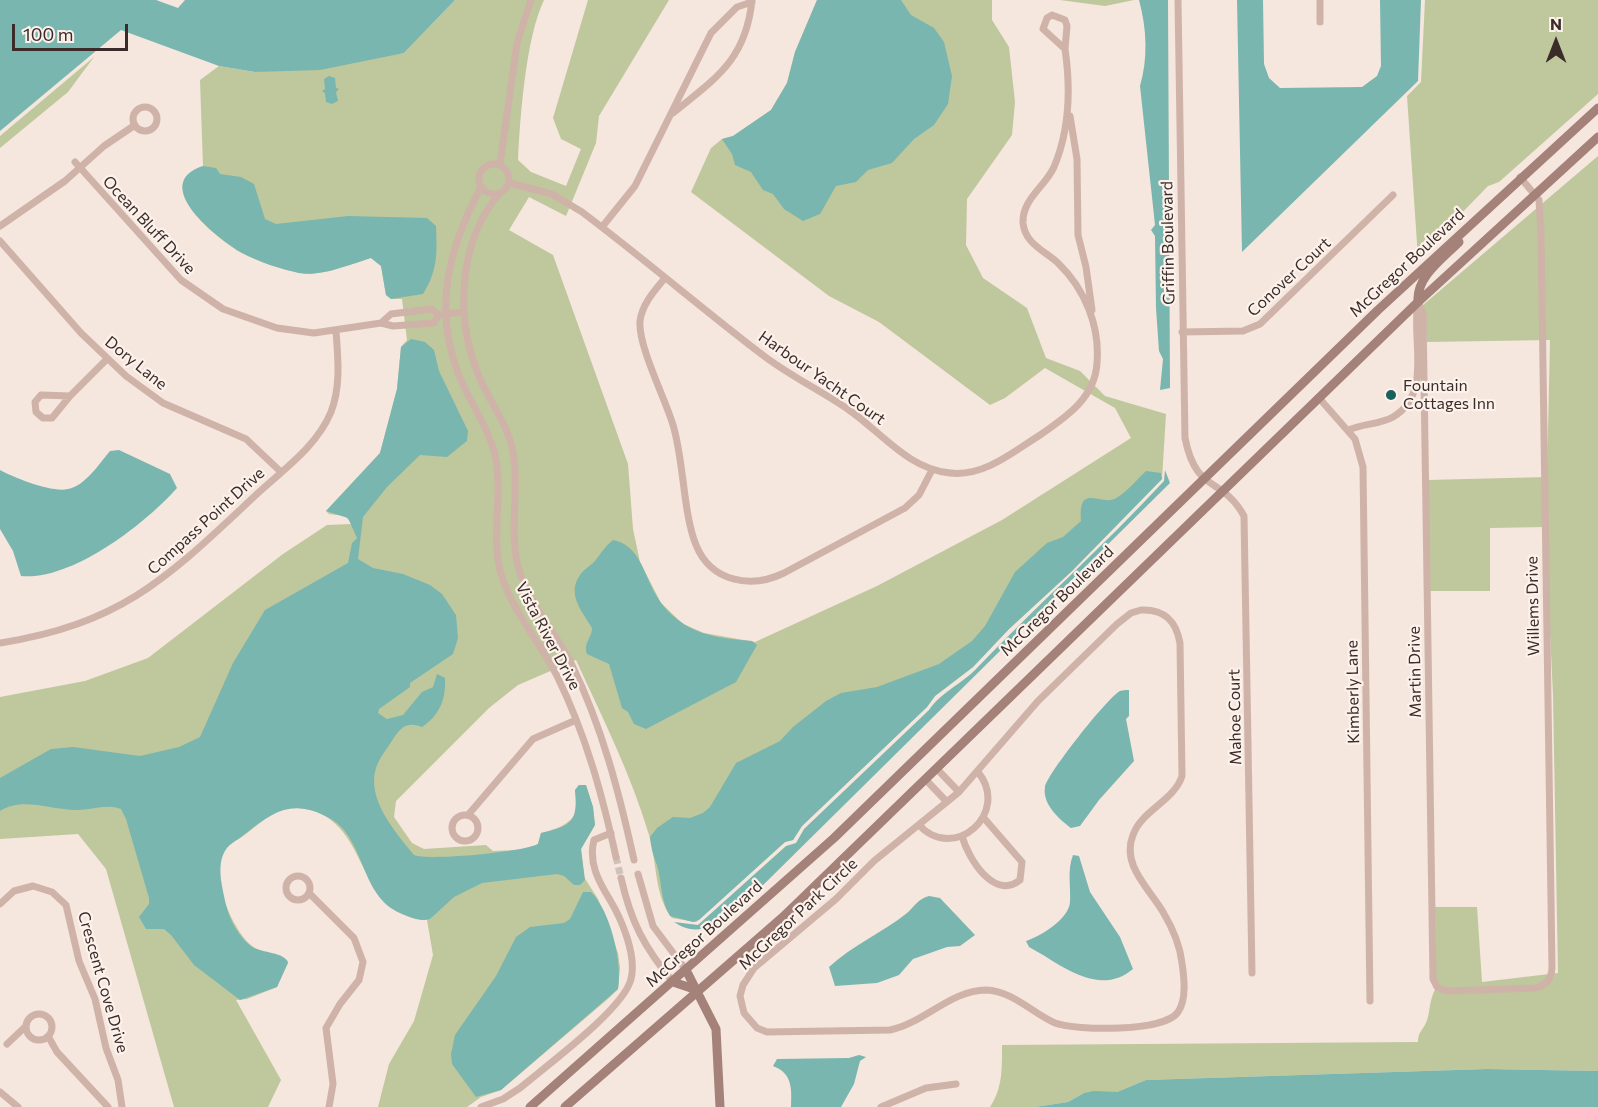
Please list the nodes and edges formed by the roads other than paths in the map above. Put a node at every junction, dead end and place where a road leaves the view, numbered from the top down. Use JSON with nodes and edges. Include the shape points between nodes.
{"nodes":[{"id":1,"x":531,"y":0,"type":"edge"},
{"id":2,"x":1178,"y":0,"type":"edge"},
{"id":3,"x":1320,"y":0,"type":"edge"},
{"id":4,"x":752,"y":1,"type":"edge"},
{"id":5,"x":1320,"y":22,"type":"dead end"},
{"id":6,"x":1065,"y":49,"type":"junction"},
{"id":7,"x":1598,"y":108,"type":"edge"},
{"id":8,"x":1070,"y":111,"type":"junction"},
{"id":9,"x":671,"y":114,"type":"junction"},
{"id":10,"x":135,"y":125,"type":"dead end"},
{"id":11,"x":1598,"y":137,"type":"edge"},
{"id":12,"x":75,"y":162,"type":"dead end"},
{"id":13,"x":500,"y":164,"type":"junction"},
{"id":14,"x":79,"y":170,"type":"junction"},
{"id":15,"x":1520,"y":177,"type":"junction"},
{"id":16,"x":509,"y":183,"type":"junction"},
{"id":17,"x":481,"y":187,"type":"junction"},
{"id":18,"x":500,"y":193,"type":"junction"},
{"id":19,"x":1535,"y":193,"type":"junction"},
{"id":20,"x":1394,"y":195,"type":"dead end"},
{"id":21,"x":1475,"y":219,"type":"junction"},
{"id":22,"x":0,"y":226,"type":"edge"},
{"id":23,"x":602,"y":227,"type":"junction"},
{"id":24,"x":0,"y":241,"type":"edge"},
{"id":25,"x":665,"y":278,"type":"junction"},
{"id":26,"x":1418,"y":302,"type":"junction"},
{"id":27,"x":411,"y":312,"type":"junction"},
{"id":28,"x":463,"y":312,"type":"junction"},
{"id":29,"x":1092,"y":313,"type":"junction"},
{"id":30,"x":442,"y":314,"type":"junction"},
{"id":31,"x":381,"y":323,"type":"junction"},
{"id":32,"x":413,"y":325,"type":"junction"},
{"id":33,"x":336,"y":331,"type":"junction"},
{"id":34,"x":1182,"y":332,"type":"junction"},
{"id":35,"x":106,"y":360,"type":"junction"},
{"id":36,"x":70,"y":396,"type":"junction"},
{"id":37,"x":1319,"y":398,"type":"junction"},
{"id":38,"x":1349,"y":430,"type":"junction"},
{"id":39,"x":932,"y":470,"type":"junction"},
{"id":40,"x":281,"y":472,"type":"junction"},
{"id":41,"x":1203,"y":480,"type":"junction"},
{"id":42,"x":1223,"y":492,"type":"junction"},
{"id":43,"x":0,"y":643,"type":"edge"},
{"id":44,"x":576,"y":720,"type":"junction"},
{"id":45,"x":937,"y":769,"type":"junction"},
{"id":46,"x":978,"y":772,"type":"junction"},
{"id":47,"x":926,"y":780,"type":"junction"},
{"id":48,"x":959,"y":792,"type":"junction"},
{"id":49,"x":947,"y":802,"type":"junction"},
{"id":50,"x":468,"y":815,"type":"dead end"},
{"id":51,"x":983,"y":817,"type":"junction"},
{"id":52,"x":919,"y":825,"type":"junction"},
{"id":53,"x":611,"y":833,"type":"junction"},
{"id":54,"x":962,"y":836,"type":"junction"},
{"id":55,"x":616,"y":856,"type":"tunnel mouth"},
{"id":56,"x":634,"y":860,"type":"dead end"},
{"id":57,"x":638,"y":874,"type":"dead end"},
{"id":58,"x":621,"y":878,"type":"tunnel mouth"},
{"id":59,"x":309,"y":893,"type":"dead end"},
{"id":60,"x":0,"y":904,"type":"edge"},
{"id":61,"x":686,"y":970,"type":"junction"},
{"id":62,"x":1252,"y":973,"type":"dead end"},
{"id":63,"x":673,"y":982,"type":"junction"},
{"id":64,"x":697,"y":990,"type":"junction"},
{"id":65,"x":1490,"y":990,"type":"joint"},
{"id":66,"x":1370,"y":1001,"type":"dead end"},
{"id":67,"x":26,"y":1026,"type":"junction"},
{"id":68,"x":48,"y":1036,"type":"junction"},
{"id":69,"x":7,"y":1044,"type":"dead end"},
{"id":70,"x":956,"y":1084,"type":"dead end"},
{"id":71,"x":0,"y":1092,"type":"edge"},
{"id":72,"x":18,"y":1107,"type":"edge"},
{"id":73,"x":108,"y":1107,"type":"edge"},
{"id":74,"x":122,"y":1107,"type":"edge"},
{"id":75,"x":329,"y":1107,"type":"edge"},
{"id":76,"x":481,"y":1107,"type":"edge"},
{"id":77,"x":530,"y":1107,"type":"edge"},
{"id":78,"x":566,"y":1107,"type":"edge"},
{"id":79,"x":720,"y":1107,"type":"edge"},
{"id":80,"x":881,"y":1107,"type":"edge"}],
"edges":[{"from":1,"to":13,"type":"street","via":[[517,43]]},
{"from":2,"to":34,"type":"street","name":"Griffin Boulevard"},
{"from":3,"to":5,"type":"street"},
{"from":4,"to":9,"type":"street","via":[[737,7],[711,33]]},
{"from":4,"to":9,"type":"street","via":[[748,28],[736,56],[723,72]]},
{"from":6,"to":6,"type":"street","name":"Harbour Yacht Court","via":[[1065,20],[1052,15],[1043,29]]},
{"from":6,"to":8,"type":"street","name":"Harbour Yacht Court"},
{"from":7,"to":15,"type":"main road","name":"McGregor Boulevard"},
{"from":8,"to":29,"type":"street","name":"Harbour Yacht Court","via":[[1077,159],[1077,226]]},
{"from":8,"to":29,"type":"street","name":"Harbour Yacht Court","via":[[1053,170],[1026,204],[1023,226],[1034,245],[1068,274]]},
{"from":9,"to":23,"type":"street","via":[[635,186]]},
{"from":10,"to":14,"type":"street","via":[[104,146]]},
{"from":11,"to":19,"type":"main road"},
{"from":12,"to":14,"type":"street","name":"Ocean Bluff Drive"},
{"from":13,"to":16,"type":"street","via":[[509,174]]},
{"from":13,"to":17,"type":"street","via":[[491,163],[483,168],[478,177]]},
{"from":14,"to":22,"type":"street"},
{"from":14,"to":33,"type":"street","name":"Ocean Bluff Drive","via":[[160,260],[208,301],[277,328],[314,333]]},
{"from":15,"to":19,"type":"street"},
{"from":15,"to":21,"type":"main road","name":"McGregor Boulevard"},
{"from":16,"to":18,"type":"street"},
{"from":16,"to":23,"type":"street","name":"Harbour Yacht Court","via":[[552,194]]},
{"from":17,"to":18,"type":"street","via":[[489,193]]},
{"from":17,"to":30,"type":"street","name":"Vista River Drive","via":[[453,250]]},
{"from":18,"to":28,"type":"street","name":"Vista River Drive","via":[[471,251]]},
{"from":19,"to":26,"type":"main road"},
{"from":19,"to":65,"type":"street","name":"Willems Drive","via":[[1540,203],[1541,233],[1552,968],[1546,984],[1536,988]]},
{"from":20,"to":34,"type":"street","name":"Conover Court","via":[[1260,324],[1243,331]]},
{"from":21,"to":26,"type":"main road","via":[[1470,231],[1423,280]]},
{"from":21,"to":41,"type":"main road","name":"McGregor Boulevard"},
{"from":23,"to":25,"type":"street","name":"Harbour Yacht Court"},
{"from":24,"to":35,"type":"street","name":"Dory Lane"},
{"from":25,"to":39,"type":"street","name":"Harbour Yacht Court","via":[[760,354]]},
{"from":25,"to":39,"type":"street","via":[[643,310],[640,329],[676,434],[695,544],[721,574],[750,582],[784,573],[905,508],[919,495]]},
{"from":26,"to":37,"type":"main road"},
{"from":26,"to":38,"type":"street","via":[[1417,383],[1412,401],[1394,417]]},
{"from":26,"to":65,"type":"street","name":"Martin Drive","via":[[1423,313],[1432,971],[1437,987],[1446,991]]},
{"from":27,"to":30,"type":"street","name":"Ocean Bluff Drive","via":[[431,309]]},
{"from":27,"to":31,"type":"street","name":"Ocean Bluff Drive","via":[[392,314]]},
{"from":27,"to":32,"type":"street"},
{"from":28,"to":30,"type":"street"},
{"from":28,"to":56,"type":"street","name":"Vista River Drive","via":[[471,357],[513,451],[519,571],[591,707],[617,786]]},
{"from":29,"to":39,"type":"street","name":"Harbour Yacht Court","via":[[1097,363],[1093,383],[1077,407],[1000,461],[961,474]]},
{"from":30,"to":32,"type":"street","name":"Ocean Bluff Drive","via":[[434,323]]},
{"from":30,"to":44,"type":"street","name":"Vista River Drive","via":[[458,374],[494,453],[501,575],[511,600],[557,676]]},
{"from":31,"to":32,"type":"street","name":"Ocean Bluff Drive","via":[[393,327]]},
{"from":31,"to":33,"type":"street","name":"Ocean Bluff Drive"},
{"from":33,"to":40,"type":"street","name":"Compass Point Drive","via":[[338,387],[330,414],[313,441]]},
{"from":34,"to":41,"type":"street","name":"Griffin Boulevard","via":[[1185,438],[1194,469]]},
{"from":35,"to":36,"type":"street"},
{"from":35,"to":40,"type":"street","name":"Dory Lane","via":[[163,403],[246,439]]},
{"from":36,"to":36,"type":"street","via":[[41,395],[35,402],[36,412],[42,418],[52,418]]},
{"from":37,"to":38,"type":"street","name":"Kimberly Lane"},
{"from":37,"to":42,"type":"main road"},
{"from":38,"to":66,"type":"street","name":"Kimberly Lane","via":[[1359,448],[1364,476]]},
{"from":40,"to":43,"type":"street","name":"Compass Point Drive","via":[[187,560],[139,596],[75,626]]},
{"from":41,"to":42,"type":"street","name":"Mahoe Court"},
{"from":41,"to":61,"type":"main road","name":"McGregor Boulevard","via":[[834,838]]},
{"from":42,"to":45,"type":"main road"},
{"from":42,"to":62,"type":"street","name":"Mahoe Court","via":[[1231,496],[1244,516],[1246,535]]},
{"from":44,"to":50,"type":"street","via":[[533,739]]},
{"from":44,"to":53,"type":"street","name":"Vista River Drive","via":[[596,771]]},
{"from":45,"to":47,"type":"main road"},
{"from":45,"to":48,"type":"street"},
{"from":46,"to":48,"type":"street","name":"McGregor Park Circle"},
{"from":46,"to":51,"type":"street","via":[[988,788]]},
{"from":46,"to":52,"type":"street","name":"McGregor Park Circle","via":[[1038,701],[1124,618],[1151,610],[1161,612],[1174,623],[1180,644],[1182,776],[1174,791],[1138,826],[1130,852],[1135,870],[1168,921],[1180,952],[1184,992],[1179,1012],[1172,1019],[1154,1025],[1067,1026],[1011,997],[983,990],[963,994],[908,1025],[890,1030],[776,1033],[749,1022],[740,996],[754,968]]},
{"from":47,"to":49,"type":"street"},
{"from":47,"to":64,"type":"main road","via":[[783,917]]},
{"from":48,"to":49,"type":"street","name":"McGregor Park Circle"},
{"from":49,"to":52,"type":"street","name":"McGregor Park Circle"},
{"from":51,"to":54,"type":"street"},
{"from":51,"to":54,"type":"street","via":[[1022,862],[1020,880],[1009,887],[996,885],[972,859]]},
{"from":52,"to":54,"type":"street","via":[[934,838]]},
{"from":53,"to":55,"type":"street","name":"Vista River Drive"},
{"from":53,"to":76,"type":"street","via":[[594,840],[592,861],[630,952],[632,971],[628,988],[611,1010],[520,1088]]},
{"from":57,"to":61,"type":"street","via":[[653,926]]},
{"from":58,"to":63,"type":"street","via":[[636,928],[646,948]]},
{"from":59,"to":75,"type":"street","via":[[354,938],[363,962],[359,980],[326,1028],[333,1084]]},
{"from":60,"to":74,"type":"street","name":"Crescent Cove Drive","via":[[14,891],[33,886],[52,892],[66,905],[79,961],[95,999],[118,1080]]},
{"from":61,"to":63,"type":"main road","name":"McGregor Boulevard"},
{"from":61,"to":64,"type":"main road"},
{"from":63,"to":64,"type":"main road"},
{"from":63,"to":77,"type":"main road","name":"McGregor Boulevard"},
{"from":64,"to":78,"type":"main road"},
{"from":64,"to":79,"type":"main road","via":[[716,1029]]},
{"from":67,"to":68,"type":"street","via":[[33,1039]]},
{"from":67,"to":68,"type":"street","via":[[30,1018],[42,1015],[51,1024]]},
{"from":67,"to":69,"type":"street"},
{"from":68,"to":73,"type":"street","via":[[57,1052]]},
{"from":70,"to":80,"type":"street","via":[[926,1088]]},
{"from":71,"to":72,"type":"street"}]}
